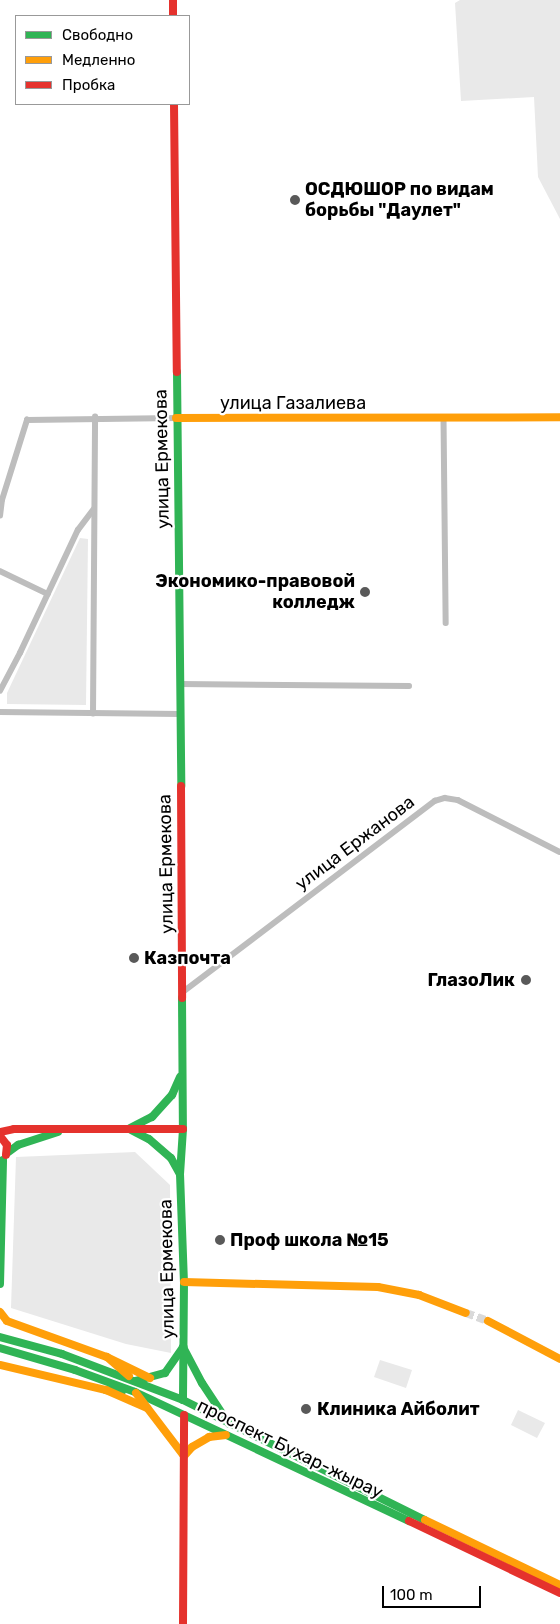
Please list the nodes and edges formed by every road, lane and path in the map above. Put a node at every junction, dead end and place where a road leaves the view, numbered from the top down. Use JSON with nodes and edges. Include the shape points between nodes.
{"nodes":[{"id":1,"x":173,"y":0,"type":"edge"},
{"id":2,"x":173,"y":15,"type":"edge"},
{"id":3,"x":174,"y":105,"type":"edge"},
{"id":4,"x":95,"y":417,"type":"junction"},
{"id":5,"x":444,"y":417,"type":"junction"},
{"id":6,"x":560,"y":417,"type":"edge"},
{"id":7,"x":176,"y":418,"type":"junction"},
{"id":8,"x":94,"y":509,"type":"junction"},
{"id":9,"x":0,"y":516,"type":"edge"},
{"id":10,"x":0,"y":571,"type":"edge"},
{"id":11,"x":48,"y":594,"type":"junction"},
{"id":12,"x":446,"y":623,"type":"dead end"},
{"id":13,"x":180,"y":684,"type":"junction"},
{"id":14,"x":409,"y":686,"type":"dead end"},
{"id":15,"x":0,"y":691,"type":"edge"},
{"id":16,"x":0,"y":712,"type":"edge"},
{"id":17,"x":93,"y":714,"type":"junction"},
{"id":18,"x":180,"y":714,"type":"junction"},
{"id":19,"x":560,"y":852,"type":"edge"},
{"id":20,"x":183,"y":992,"type":"junction"},
{"id":21,"x":181,"y":1076,"type":"junction"},
{"id":22,"x":129,"y":1129,"type":"junction"},
{"id":23,"x":183,"y":1129,"type":"junction"},
{"id":24,"x":65,"y":1130,"type":"junction"},
{"id":25,"x":0,"y":1132,"type":"edge"},
{"id":26,"x":0,"y":1136,"type":"edge"},
{"id":27,"x":3,"y":1158,"type":"edge"},
{"id":28,"x":180,"y":1174,"type":"junction"},
{"id":29,"x":1,"y":1191,"type":"edge"},
{"id":30,"x":184,"y":1282,"type":"junction"},
{"id":31,"x":0,"y":1284,"type":"edge"},
{"id":32,"x":0,"y":1312,"type":"edge"},
{"id":33,"x":466,"y":1313,"type":"tunnel mouth"},
{"id":34,"x":488,"y":1322,"type":"tunnel mouth"},
{"id":35,"x":0,"y":1337,"type":"edge"},
{"id":36,"x":182,"y":1347,"type":"junction"},
{"id":37,"x":0,"y":1348,"type":"edge"},
{"id":38,"x":107,"y":1357,"type":"junction"},
{"id":39,"x":560,"y":1359,"type":"edge"},
{"id":40,"x":0,"y":1365,"type":"edge"},
{"id":41,"x":150,"y":1378,"type":"junction"},
{"id":42,"x":135,"y":1381,"type":"junction"},
{"id":43,"x":106,"y":1386,"type":"junction"},
{"id":44,"x":135,"y":1392,"type":"junction"},
{"id":45,"x":183,"y":1400,"type":"junction"},
{"id":46,"x":147,"y":1408,"type":"junction"},
{"id":47,"x":184,"y":1415,"type":"junction"},
{"id":48,"x":230,"y":1426,"type":"junction"},
{"id":49,"x":226,"y":1435,"type":"junction"},
{"id":50,"x":184,"y":1456,"type":"junction"},
{"id":51,"x":409,"y":1513,"type":"junction"},
{"id":52,"x":404,"y":1521,"type":"junction"},
{"id":53,"x":560,"y":1585,"type":"edge"},
{"id":54,"x":560,"y":1593,"type":"edge"},
{"id":55,"x":183,"y":1624,"type":"edge"}],
"edges":[{"from":1,"to":2,"type":"main road"},
{"from":3,"to":7,"type":"main road","name":"улица Ермекова"},
{"from":4,"to":7,"type":"street","name":"улица Газалиева"},
{"from":4,"to":8,"type":"street"},
{"from":4,"to":9,"type":"street","name":"улица Газалиева","via":[[27,420]]},
{"from":5,"to":6,"type":"main road","name":"улица Газалиева"},
{"from":5,"to":7,"type":"main road","name":"улица Газалиева"},
{"from":5,"to":12,"type":"street"},
{"from":7,"to":13,"type":"main road","name":"улица Ермекова"},
{"from":8,"to":11,"type":"street","via":[[78,530]]},
{"from":8,"to":17,"type":"street"},
{"from":10,"to":11,"type":"street"},
{"from":11,"to":15,"type":"street"},
{"from":13,"to":14,"type":"street"},
{"from":13,"to":18,"type":"main road","name":"улица Ермекова"},
{"from":16,"to":17,"type":"street"},
{"from":17,"to":18,"type":"street"},
{"from":18,"to":20,"type":"main road","name":"улица Ермекова"},
{"from":19,"to":20,"type":"street","name":"улица Ержанова","via":[[458,800],[446,798],[436,801]]},
{"from":20,"to":21,"type":"main road","name":"улица Ермекова"},
{"from":21,"to":22,"type":"main road","via":[[172,1095],[152,1117]]},
{"from":21,"to":23,"type":"main road","name":"улица Ермекова"},
{"from":22,"to":23,"type":"main road"},
{"from":22,"to":24,"type":"main road"},
{"from":22,"to":28,"type":"main road","via":[[149,1139],[171,1158]]},
{"from":23,"to":28,"type":"main road","name":"улица Ермекова"},
{"from":24,"to":25,"type":"main road","via":[[14,1129]]},
{"from":24,"to":27,"type":"main road","via":[[18,1145]]},
{"from":26,"to":27,"type":"main road","via":[[7,1145]]},
{"from":27,"to":29,"type":"main road"},
{"from":28,"to":30,"type":"main road","name":"улица Ермекова"},
{"from":29,"to":31,"type":"main road"},
{"from":30,"to":33,"type":"main road","via":[[378,1287],[418,1295]]},
{"from":30,"to":36,"type":"main road","name":"улица Ермекова"},
{"from":32,"to":38,"type":"main road","via":[[14,1323]]},
{"from":34,"to":39,"type":"main road"},
{"from":35,"to":42,"type":"main road","name":"проспект Бухар-жырау","via":[[62,1354]]},
{"from":36,"to":41,"type":"main road","via":[[165,1373]]},
{"from":36,"to":45,"type":"main road","name":"улица Ермекова"},
{"from":36,"to":48,"type":"main road"},
{"from":37,"to":43,"type":"main road","name":"проспект Бухар-жырау","via":[[75,1370]]},
{"from":38,"to":41,"type":"main road"},
{"from":38,"to":42,"type":"main road"},
{"from":40,"to":43,"type":"main road"},
{"from":41,"to":42,"type":"main road"},
{"from":42,"to":45,"type":"main road","name":"проспект Бухар-жырау"},
{"from":43,"to":44,"type":"main road","name":"проспект Бухар-жырау"},
{"from":43,"to":46,"type":"main road"},
{"from":44,"to":46,"type":"main road"},
{"from":44,"to":47,"type":"main road","name":"проспект Бухар-жырау"},
{"from":45,"to":47,"type":"main road","name":"улица Ермекова"},
{"from":45,"to":48,"type":"main road","name":"проспект Бухар-жырау"},
{"from":46,"to":50,"type":"main road"},
{"from":47,"to":49,"type":"main road","name":"проспект Бухар-жырау"},
{"from":47,"to":50,"type":"main road","name":"улица Ермекова"},
{"from":48,"to":51,"type":"main road","name":"проспект Бухар-жырау"},
{"from":49,"to":50,"type":"main road","via":[[209,1438],[192,1447]]},
{"from":49,"to":52,"type":"main road","name":"проспект Бухар-жырау"},
{"from":50,"to":55,"type":"main road","name":"улица Ермекова"},
{"from":51,"to":52,"type":"main road"},
{"from":51,"to":53,"type":"main road","name":"проспект Бухар-жырау"},
{"from":52,"to":54,"type":"main road","name":"проспект Бухар-жырау"}]}
